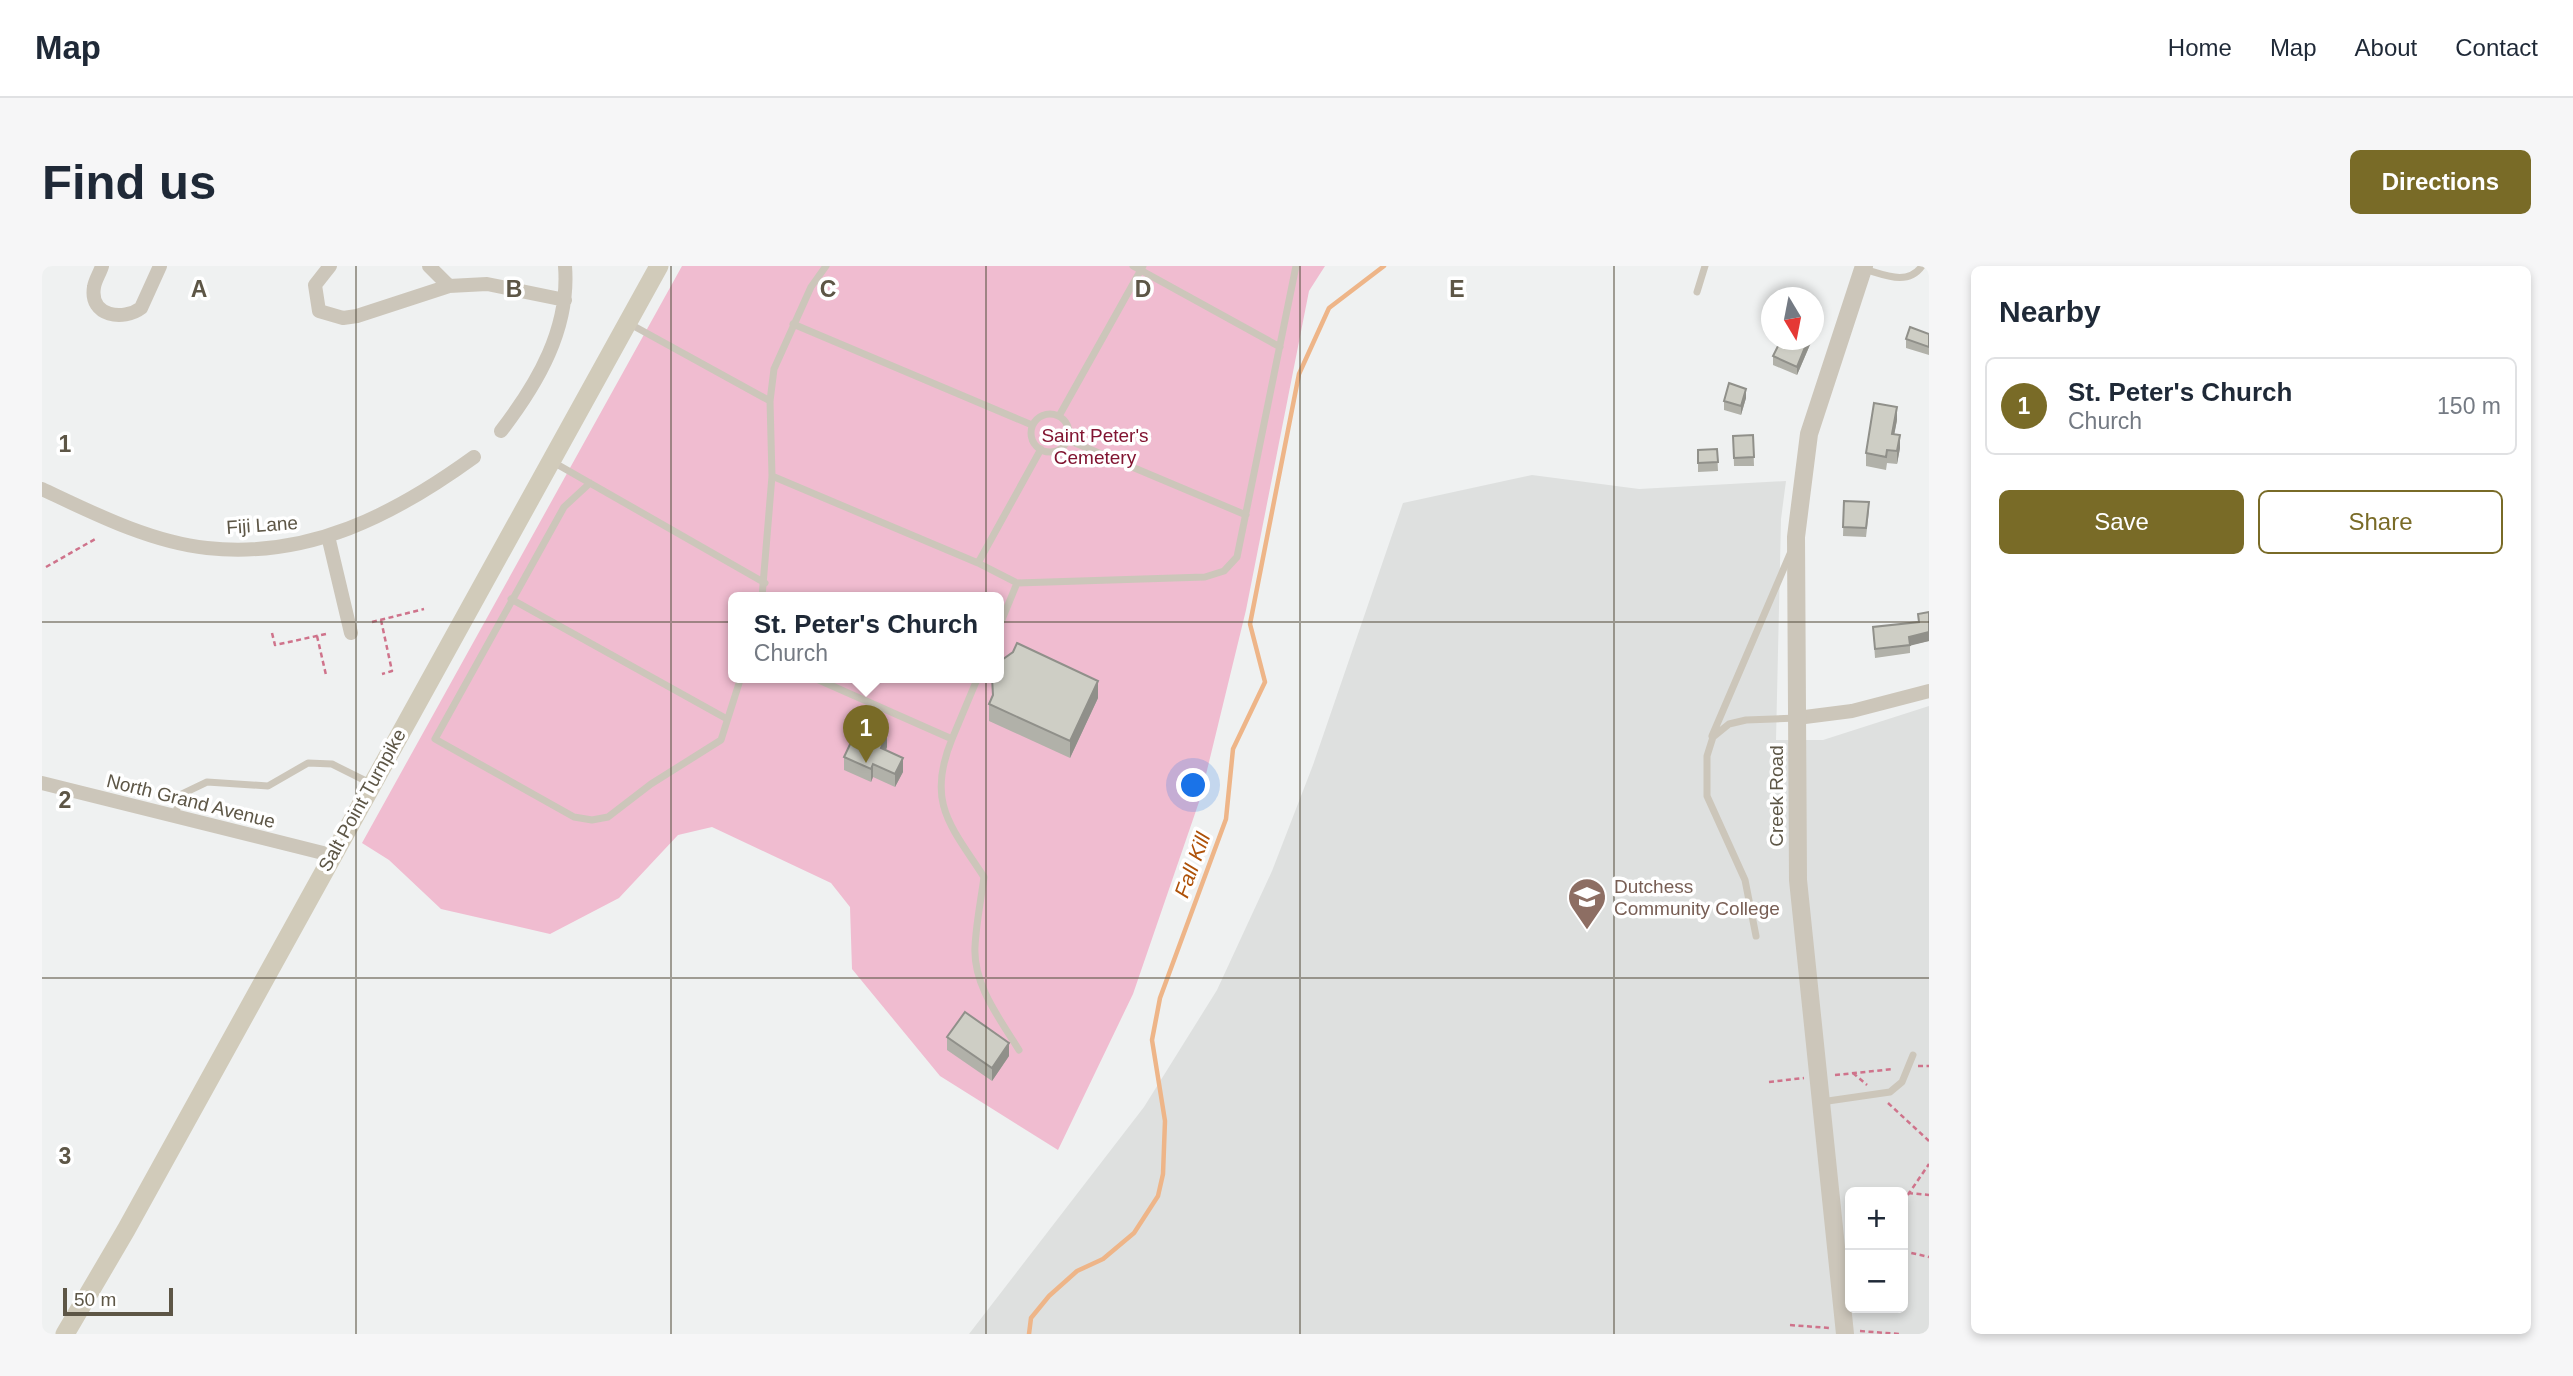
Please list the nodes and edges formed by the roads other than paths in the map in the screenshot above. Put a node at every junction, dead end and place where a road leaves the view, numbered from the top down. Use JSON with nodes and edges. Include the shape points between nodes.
{"nodes":[{"id":1,"x":102,"y":266,"type":"edge"},
{"id":2,"x":160,"y":266,"type":"edge"},
{"id":3,"x":330,"y":266,"type":"edge"},
{"id":4,"x":429,"y":266,"type":"edge"},
{"id":5,"x":565,"y":266,"type":"edge"},
{"id":6,"x":660,"y":266,"type":"edge"},
{"id":7,"x":826,"y":266,"type":"edge"},
{"id":8,"x":1133,"y":266,"type":"edge"},
{"id":9,"x":1296,"y":266,"type":"edge"},
{"id":10,"x":1705,"y":266,"type":"edge"},
{"id":11,"x":1922,"y":266,"type":"edge"},
{"id":12,"x":1864,"y":267,"type":"edge"},
{"id":13,"x":1142,"y":268,"type":"edge"},
{"id":14,"x":449,"y":286,"type":"junction"},
{"id":15,"x":1697,"y":292,"type":"dead end"},
{"id":16,"x":565,"y":300,"type":"junction"},
{"id":17,"x":628,"y":323,"type":"junction"},
{"id":18,"x":793,"y":324,"type":"junction"},
{"id":19,"x":1280,"y":347,"type":"junction"},
{"id":20,"x":770,"y":401,"type":"junction"},
{"id":21,"x":1059,"y":416,"type":"junction"},
{"id":22,"x":1032,"y":425,"type":"junction"},
{"id":23,"x":502,"y":431,"type":"dead end"},
{"id":24,"x":1068,"y":440,"type":"junction"},
{"id":25,"x":1041,"y":449,"type":"junction"},
{"id":26,"x":474,"y":457,"type":"dead end"},
{"id":27,"x":550,"y":460,"type":"junction"},
{"id":28,"x":772,"y":476,"type":"junction"},
{"id":29,"x":590,"y":483,"type":"junction"},
{"id":30,"x":42,"y":489,"type":"edge"},
{"id":31,"x":1246,"y":515,"type":"junction"},
{"id":32,"x":328,"y":536,"type":"junction"},
{"id":33,"x":1796,"y":537,"type":"junction"},
{"id":34,"x":978,"y":563,"type":"junction"},
{"id":35,"x":765,"y":583,"type":"junction"},
{"id":36,"x":1017,"y":583,"type":"junction"},
{"id":37,"x":763,"y":592,"type":"edge"},
{"id":38,"x":511,"y":599,"type":"junction"},
{"id":39,"x":1004,"y":614,"type":"edge"},
{"id":40,"x":351,"y":633,"type":"dead end"},
{"id":41,"x":739,"y":683,"type":"edge"},
{"id":42,"x":825,"y":683,"type":"edge"},
{"id":43,"x":975,"y":683,"type":"edge"},
{"id":44,"x":1929,"y":691,"type":"edge"},
{"id":45,"x":1797,"y":718,"type":"junction"},
{"id":46,"x":727,"y":719,"type":"junction"},
{"id":47,"x":951,"y":739,"type":"junction"},
{"id":48,"x":1710,"y":744,"type":"junction"},
{"id":49,"x":42,"y":783,"type":"edge"},
{"id":50,"x":371,"y":783,"type":"junction"},
{"id":51,"x":174,"y":817,"type":"junction"},
{"id":52,"x":331,"y":855,"type":"junction"},
{"id":53,"x":1756,"y":936,"type":"dead end"},
{"id":54,"x":1019,"y":1050,"type":"dead end"},
{"id":55,"x":1913,"y":1055,"type":"dead end"},
{"id":56,"x":1863,"y":1097,"type":"junction"},
{"id":57,"x":1820,"y":1102,"type":"junction"},
{"id":58,"x":1864,"y":1107,"type":"dead end"},
{"id":59,"x":65,"y":1334,"type":"edge"},
{"id":60,"x":1845,"y":1334,"type":"edge"}],
"edges":[{"from":1,"to":2,"type":"street","via":[[94,298],[109,315],[122,317],[141,308]]},
{"from":3,"to":14,"type":"street","via":[[316,285],[317,303],[319,311],[343,318]]},
{"from":4,"to":14,"type":"street"},
{"from":5,"to":16,"type":"street"},
{"from":6,"to":17,"type":"main road","name":"Salt Point Turnpike"},
{"from":7,"to":18,"type":"lane"},
{"from":8,"to":13,"type":"lane"},
{"from":9,"to":19,"type":"lane"},
{"from":10,"to":15,"type":"lane"},
{"from":11,"to":12,"type":"lane","via":[[1911,277],[1902,278]]},
{"from":12,"to":33,"type":"street","name":"Creek Road","via":[[1809,434]]},
{"from":13,"to":19,"type":"lane"},
{"from":13,"to":21,"type":"lane"},
{"from":14,"to":16,"type":"street","via":[[486,285]]},
{"from":16,"to":23,"type":"street","via":[[564,315],[542,371]]},
{"from":17,"to":20,"type":"lane"},
{"from":17,"to":27,"type":"main road","name":"Salt Point Turnpike"},
{"from":18,"to":20,"type":"lane","via":[[774,369]]},
{"from":18,"to":22,"type":"lane"},
{"from":19,"to":31,"type":"lane"},
{"from":20,"to":28,"type":"lane"},
{"from":21,"to":22,"type":"lane","via":[[1044,415]]},
{"from":21,"to":24,"type":"lane","via":[[1068,426]]},
{"from":22,"to":25,"type":"lane","via":[[1031,438]]},
{"from":24,"to":25,"type":"lane","via":[[1057,450]]},
{"from":24,"to":31,"type":"lane"},
{"from":25,"to":34,"type":"lane"},
{"from":26,"to":32,"type":"street","name":"Fiji Lane","via":[[402,506]]},
{"from":27,"to":29,"type":"lane"},
{"from":27,"to":50,"type":"main road","name":"Salt Point Turnpike"},
{"from":28,"to":34,"type":"lane"},
{"from":28,"to":35,"type":"lane"},
{"from":29,"to":35,"type":"lane"},
{"from":29,"to":38,"type":"lane","via":[[564,507]]},
{"from":30,"to":32,"type":"street","name":"Fiji Lane","via":[[154,535],[207,548],[262,548]]},
{"from":31,"to":36,"type":"lane","via":[[1237,557],[1224,571],[1205,578]]},
{"from":32,"to":40,"type":"street"},
{"from":33,"to":45,"type":"street","name":"Creek Road"},
{"from":33,"to":48,"type":"lane"},
{"from":34,"to":36,"type":"lane"},
{"from":35,"to":37,"type":"lane"},
{"from":36,"to":39,"type":"lane"},
{"from":38,"to":46,"type":"lane"},
{"from":38,"to":46,"type":"lane","via":[[435,739],[574,817],[608,817],[721,740]]},
{"from":41,"to":46,"type":"lane"},
{"from":42,"to":47,"type":"lane"},
{"from":43,"to":47,"type":"lane"},
{"from":44,"to":45,"type":"street","via":[[1839,714]]},
{"from":45,"to":48,"type":"lane","via":[[1737,722],[1721,729]]},
{"from":45,"to":57,"type":"street","name":"Creek Road","via":[[1799,892]]},
{"from":47,"to":54,"type":"lane","via":[[940,766],[941,797],[947,820],[984,877],[974,949],[979,977],[990,1005]]},
{"from":48,"to":53,"type":"lane","via":[[1707,796],[1745,880]]},
{"from":49,"to":51,"type":"street","name":"North Grand Avenue"},
{"from":50,"to":51,"type":"lane","via":[[332,764],[308,763],[268,786],[207,782],[182,794]]},
{"from":50,"to":52,"type":"main road","name":"Salt Point Turnpike"},
{"from":51,"to":52,"type":"street","name":"North Grand Avenue"},
{"from":52,"to":59,"type":"main road","name":"Salt Point Turnpike"},
{"from":55,"to":56,"type":"lane","via":[[1899,1086]]},
{"from":56,"to":57,"type":"lane"},
{"from":56,"to":58,"type":"lane"},
{"from":57,"to":60,"type":"street","name":"Creek Road"}]}
